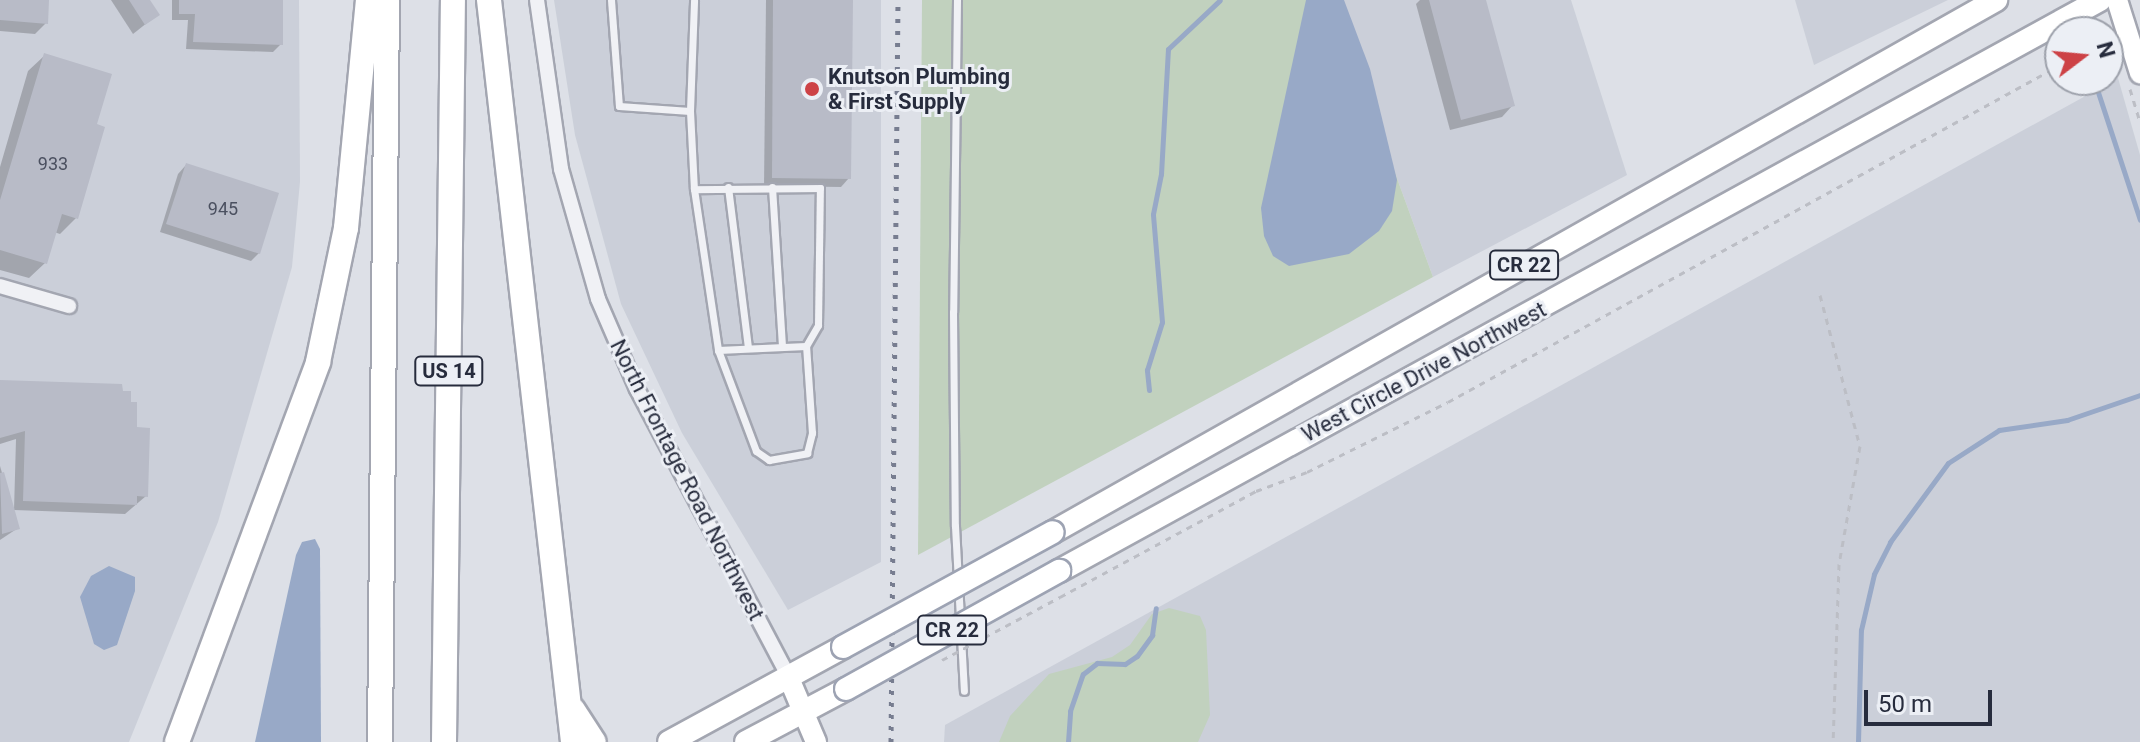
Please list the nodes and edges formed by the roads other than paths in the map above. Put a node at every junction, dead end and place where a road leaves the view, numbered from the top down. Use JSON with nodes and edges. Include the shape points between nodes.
{"nodes":[{"id":1,"x":368,"y":0,"type":"edge"},
{"id":2,"x":387,"y":0,"type":"edge"},
{"id":3,"x":453,"y":0,"type":"edge"},
{"id":4,"x":489,"y":0,"type":"edge"},
{"id":5,"x":537,"y":0,"type":"edge"},
{"id":6,"x":611,"y":0,"type":"edge"},
{"id":7,"x":694,"y":0,"type":"edge"},
{"id":8,"x":957,"y":0,"type":"edge"},
{"id":9,"x":1996,"y":0,"type":"edge"},
{"id":10,"x":2100,"y":0,"type":"edge"},
{"id":11,"x":2117,"y":0,"type":"edge"},
{"id":12,"x":2140,"y":73,"type":"edge"},
{"id":13,"x":690,"y":111,"type":"junction"},
{"id":14,"x":728,"y":187,"type":"junction"},
{"id":15,"x":772,"y":187,"type":"junction"},
{"id":16,"x":694,"y":189,"type":"junction"},
{"id":17,"x":0,"y":286,"type":"edge"},
{"id":18,"x":69,"y":306,"type":"dead end"},
{"id":19,"x":806,"y":346,"type":"junction"},
{"id":20,"x":782,"y":347,"type":"junction"},
{"id":21,"x":748,"y":348,"type":"junction"},
{"id":22,"x":718,"y":350,"type":"junction"},
{"id":23,"x":788,"y":676,"type":"junction"},
{"id":24,"x":964,"y":691,"type":"dead end"},
{"id":25,"x":567,"y":697,"type":"junction"},
{"id":26,"x":805,"y":710,"type":"junction"},
{"id":27,"x":177,"y":742,"type":"edge"},
{"id":28,"x":380,"y":742,"type":"edge"},
{"id":29,"x":444,"y":742,"type":"edge"},
{"id":30,"x":573,"y":742,"type":"edge"},
{"id":31,"x":594,"y":742,"type":"edge"},
{"id":32,"x":669,"y":742,"type":"edge"},
{"id":33,"x":746,"y":742,"type":"edge"},
{"id":34,"x":816,"y":742,"type":"edge"}],
"edges":[{"from":1,"to":27,"type":"highway","via":[[346,228],[321,350],[290,447]]},
{"from":2,"to":28,"type":"highway","number":"US 14"},
{"from":3,"to":29,"type":"highway","number":"US 14"},
{"from":4,"to":25,"type":"highway"},
{"from":5,"to":23,"type":"street","name":"North Frontage Road Northwest","via":[[561,169],[598,299],[637,389]]},
{"from":6,"to":13,"type":"lane","via":[[619,106]]},
{"from":7,"to":13,"type":"lane"},
{"from":8,"to":24,"type":"lane","via":[[955,526]]},
{"from":9,"to":23,"type":"main road","name":"West Circle Drive Northwest","number":"CR 22","bridge":true},
{"from":10,"to":26,"type":"main road","name":"West Circle Drive Northwest","number":"CR 22","bridge":true},
{"from":11,"to":12,"type":"main road"},
{"from":13,"to":16,"type":"lane"},
{"from":14,"to":15,"type":"lane"},
{"from":14,"to":16,"type":"lane"},
{"from":14,"to":21,"type":"lane"},
{"from":15,"to":19,"type":"lane","via":[[820,188],[818,325]]},
{"from":15,"to":20,"type":"lane"},
{"from":16,"to":22,"type":"lane"},
{"from":17,"to":18,"type":"street"},
{"from":19,"to":20,"type":"lane"},
{"from":19,"to":22,"type":"lane","via":[[812,433],[807,453],[769,460],[756,451]]},
{"from":20,"to":21,"type":"lane"},
{"from":21,"to":22,"type":"lane"},
{"from":23,"to":26,"type":"main road"},
{"from":23,"to":32,"type":"main road","name":"West Circle Drive Northwest"},
{"from":25,"to":30,"type":"highway"},
{"from":25,"to":31,"type":"highway"},
{"from":26,"to":33,"type":"main road","name":"West Circle Drive Northwest","number":"CR 22"},
{"from":26,"to":34,"type":"main road"}]}
